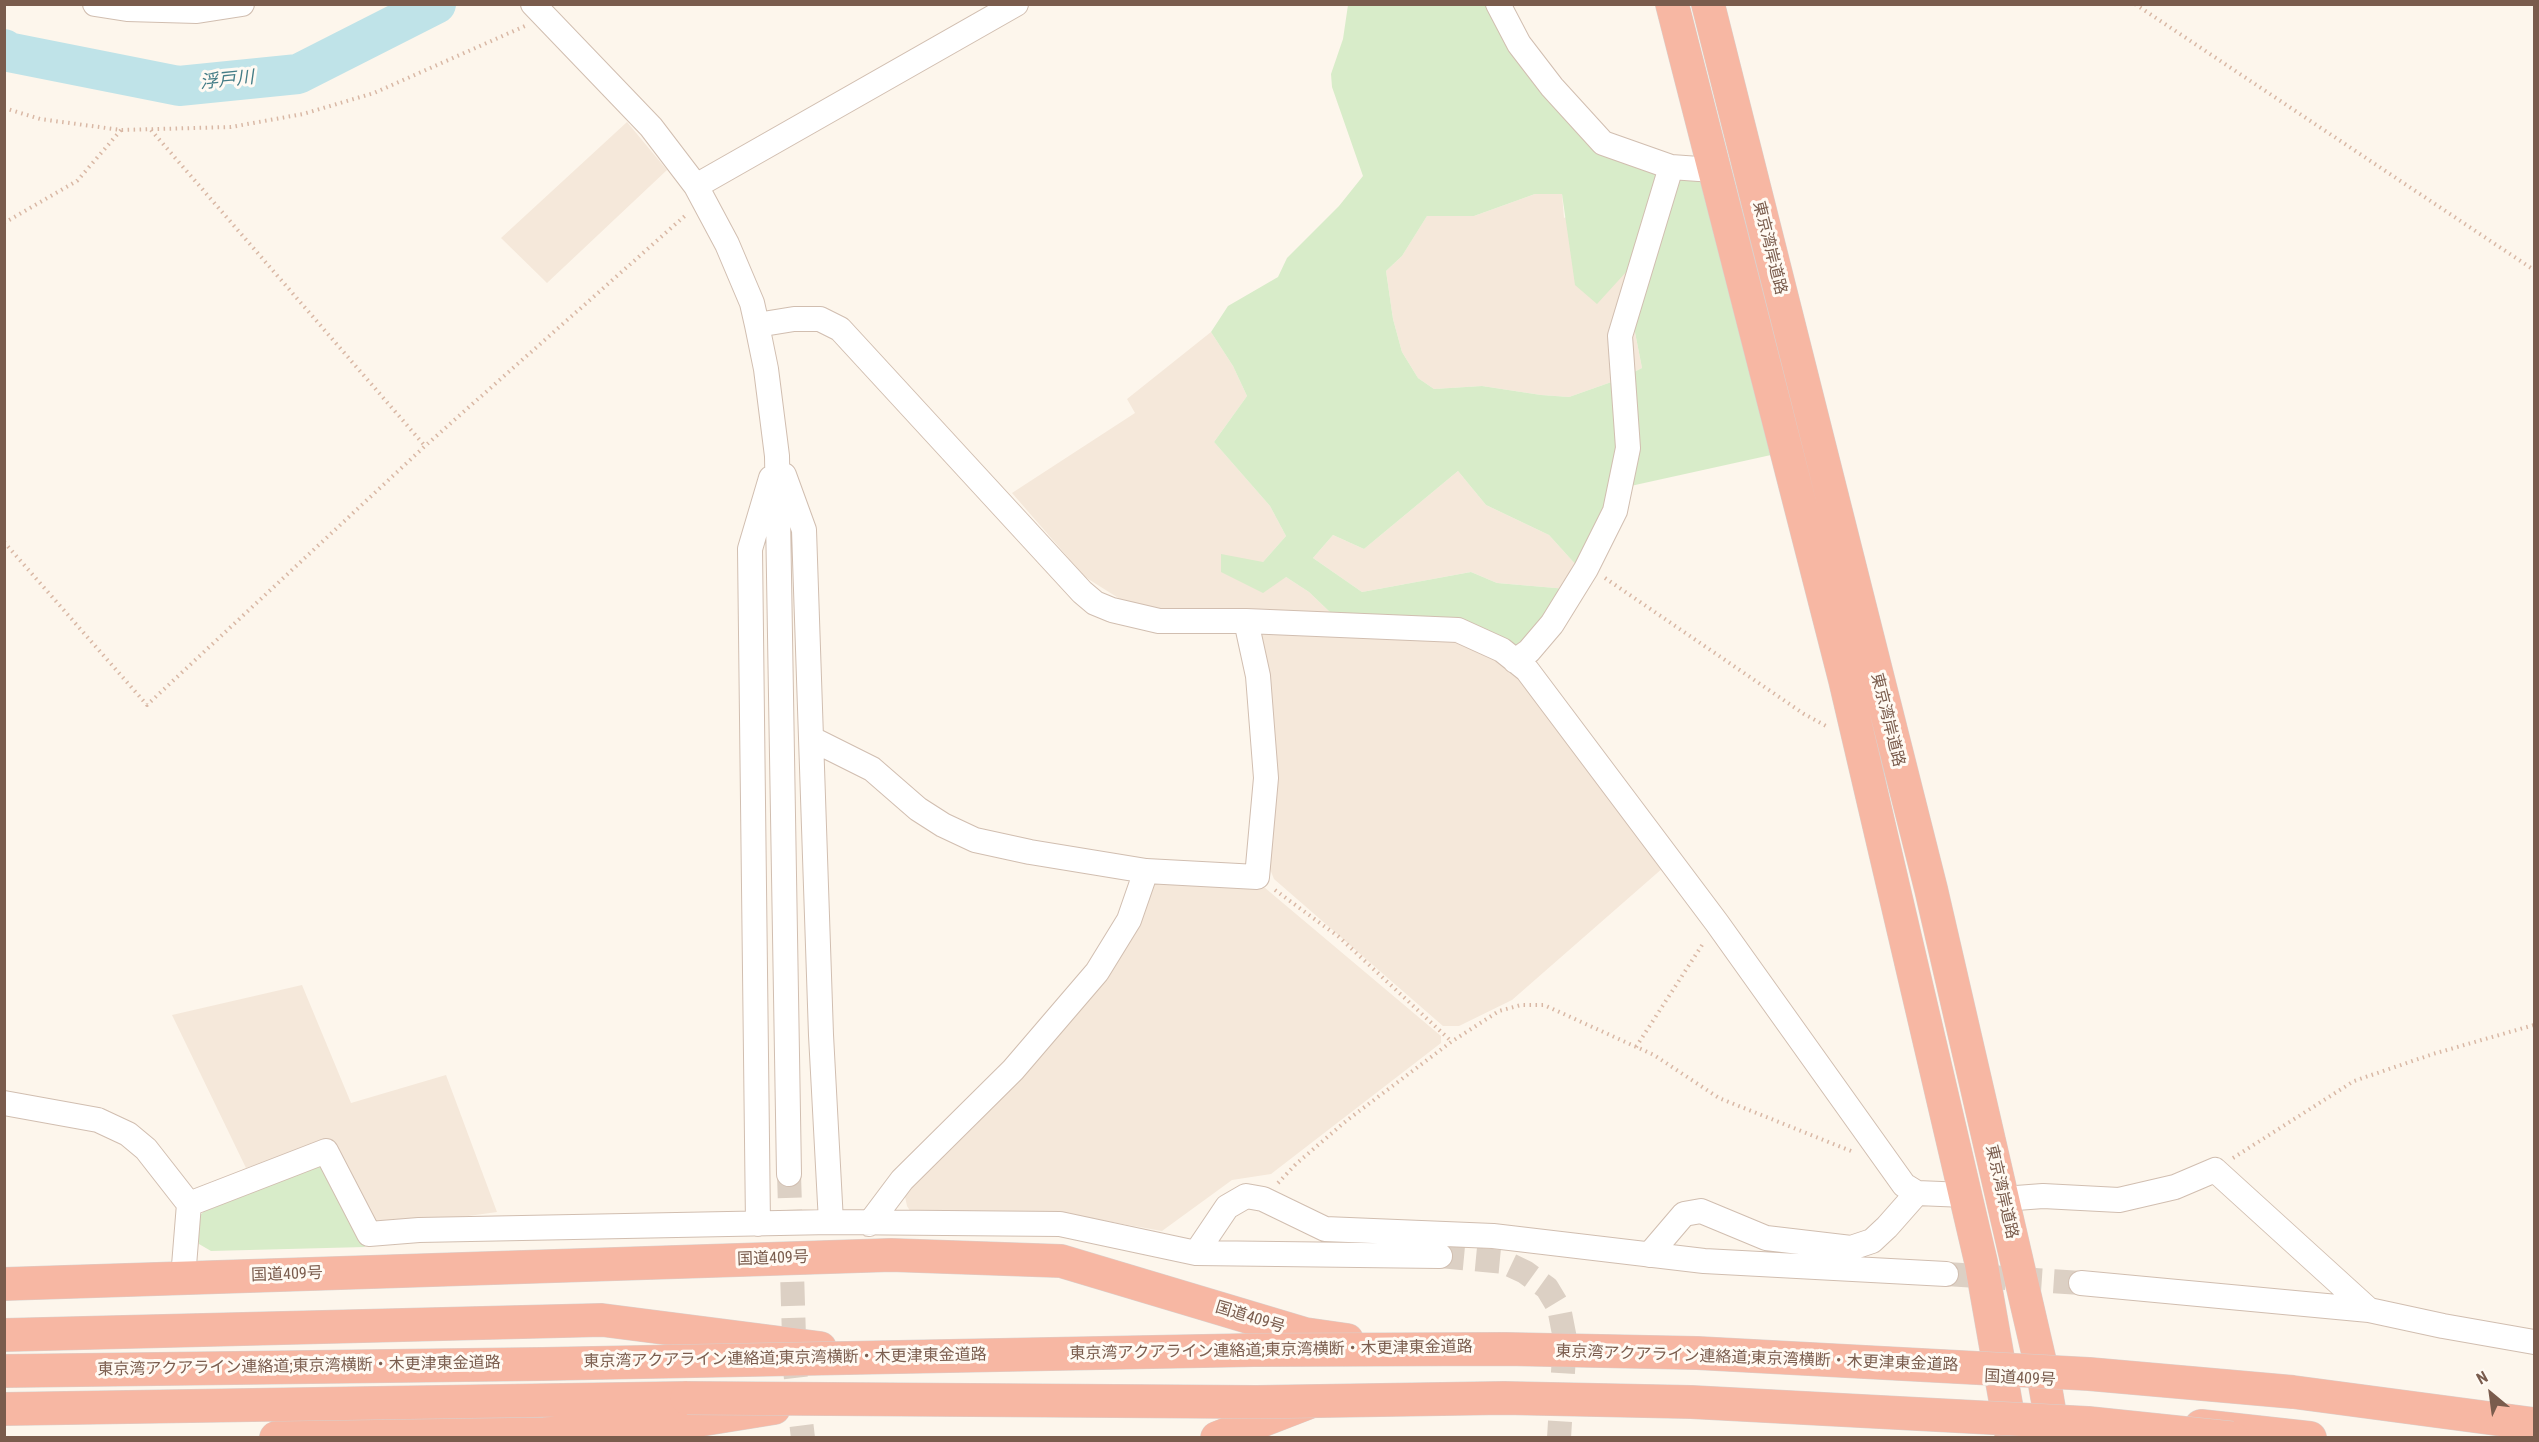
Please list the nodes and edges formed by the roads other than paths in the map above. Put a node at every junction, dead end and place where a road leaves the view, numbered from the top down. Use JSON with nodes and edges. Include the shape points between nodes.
{"nodes":[{"id":1,"x":95,"y":4,"type":"edge"},
{"id":2,"x":242,"y":4,"type":"edge"},
{"id":3,"x":1016,"y":4,"type":"edge"},
{"id":4,"x":1498,"y":4,"type":"edge"},
{"id":5,"x":1672,"y":4,"type":"edge"},
{"id":6,"x":1708,"y":4,"type":"edge"},
{"id":7,"x":539,"y":11,"type":"edge"},
{"id":8,"x":1713,"y":166,"type":"junction"},
{"id":9,"x":1671,"y":167,"type":"junction"},
{"id":10,"x":700,"y":193,"type":"junction"},
{"id":11,"x":757,"y":325,"type":"junction"},
{"id":12,"x":777,"y":456,"type":"junction"},
{"id":13,"x":1246,"y":621,"type":"junction"},
{"id":14,"x":1515,"y":661,"type":"junction"},
{"id":15,"x":812,"y":739,"type":"junction"},
{"id":16,"x":1146,"y":871,"type":"junction"},
{"id":17,"x":4,"y":1103,"type":"edge"},
{"id":18,"x":789,"y":1174,"type":"tunnel mouth"},
{"id":19,"x":1917,"y":1193,"type":"junction"},
{"id":20,"x":1965,"y":1195,"type":"junction"},
{"id":21,"x":2003,"y":1199,"type":"junction"},
{"id":22,"x":189,"y":1204,"type":"junction"},
{"id":23,"x":831,"y":1222,"type":"junction"},
{"id":24,"x":758,"y":1224,"type":"junction"},
{"id":25,"x":868,"y":1224,"type":"junction"},
{"id":26,"x":1196,"y":1253,"type":"junction"},
{"id":27,"x":1649,"y":1255,"type":"junction"},
{"id":28,"x":1440,"y":1256,"type":"tunnel mouth"},
{"id":29,"x":1946,"y":1274,"type":"tunnel mouth"},
{"id":30,"x":183,"y":1278,"type":"junction"},
{"id":31,"x":2081,"y":1283,"type":"tunnel mouth"},
{"id":32,"x":4,"y":1284,"type":"edge"},
{"id":33,"x":2369,"y":1310,"type":"junction"},
{"id":34,"x":4,"y":1335,"type":"edge"},
{"id":35,"x":2535,"y":1342,"type":"edge"},
{"id":36,"x":1448,"y":1353,"type":"junction"},
{"id":37,"x":4,"y":1371,"type":"edge"},
{"id":38,"x":1365,"y":1386,"type":"junction"},
{"id":39,"x":4,"y":1408,"type":"edge"},
{"id":40,"x":2007,"y":1408,"type":"edge"},
{"id":41,"x":2049,"y":1409,"type":"edge"},
{"id":42,"x":2534,"y":1432,"type":"edge"},
{"id":43,"x":352,"y":1436,"type":"edge"},
{"id":44,"x":276,"y":1437,"type":"edge"},
{"id":45,"x":1217,"y":1437,"type":"edge"},
{"id":46,"x":2232,"y":1437,"type":"edge"},
{"id":47,"x":2310,"y":1437,"type":"edge"}],
"edges":[{"from":1,"to":2,"type":"street","via":[[197,11]]},
{"from":3,"to":10,"type":"street"},
{"from":4,"to":9,"type":"street","via":[[1519,44],[1604,143]]},
{"from":5,"to":8,"type":"highway","name":"東京湾岸道路"},
{"from":6,"to":21,"type":"highway","name":"東京湾岸道路","via":[[1931,889]]},
{"from":7,"to":10,"type":"street","via":[[651,127]]},
{"from":8,"to":9,"type":"street"},
{"from":8,"to":20,"type":"highway","name":"東京湾岸道路","via":[[1860,745]]},
{"from":9,"to":14,"type":"street","via":[[1620,336],[1628,448],[1615,511],[1552,624]]},
{"from":10,"to":11,"type":"street","via":[[728,244]]},
{"from":11,"to":12,"type":"street"},
{"from":11,"to":13,"type":"street","via":[[820,319],[840,328],[1095,603],[1160,621]]},
{"from":12,"to":15,"type":"street","via":[[804,530]]},
{"from":12,"to":18,"type":"street"},
{"from":12,"to":24,"type":"street","via":[[750,549]]},
{"from":13,"to":14,"type":"street","via":[[1458,630],[1502,650]]},
{"from":13,"to":16,"type":"street","via":[[1258,676],[1266,778],[1257,877]]},
{"from":14,"to":19,"type":"street","via":[[1527,670],[1717,923],[1904,1185]]},
{"from":15,"to":16,"type":"street","via":[[872,769],[918,809],[975,840]]},
{"from":15,"to":23,"type":"street"},
{"from":16,"to":25,"type":"street","via":[[1129,920],[1097,972],[1013,1070],[902,1180]]},
{"from":17,"to":22,"type":"street","via":[[98,1120],[128,1134],[146,1149]]},
{"from":19,"to":20,"type":"street"},
{"from":19,"to":27,"type":"street","via":[[1872,1241],[1851,1248],[1766,1238],[1701,1210],[1684,1214]]},
{"from":20,"to":40,"type":"highway","name":"東京湾岸道路"},
{"from":21,"to":33,"type":"street","via":[[2043,1196],[2119,1200],[2175,1187],[2215,1170]]},
{"from":21,"to":41,"type":"highway","name":"東京湾岸道路"},
{"from":22,"to":24,"type":"street","via":[[326,1151],[369,1234]]},
{"from":22,"to":30,"type":"street"},
{"from":23,"to":24,"type":"street"},
{"from":23,"to":25,"type":"street"},
{"from":25,"to":26,"type":"street","via":[[1060,1224]]},
{"from":26,"to":27,"type":"street","via":[[1227,1207],[1246,1196],[1263,1199],[1325,1229],[1493,1236]]},
{"from":26,"to":28,"type":"street"},
{"from":27,"to":29,"type":"street"},
{"from":30,"to":32,"type":"highway","name":"国道409号"},
{"from":30,"to":36,"type":"highway","name":"国道409号","via":[[891,1255],[1061,1261],[1305,1334]]},
{"from":31,"to":33,"type":"street"},
{"from":33,"to":35,"type":"street"},
{"from":34,"to":36,"type":"highway","via":[[602,1320],[814,1348],[1272,1357]]},
{"from":36,"to":40,"type":"highway","name":"国道409号"},
{"from":37,"to":42,"type":"highway","name":"東京湾アクアライン連絡道;東京湾横断・木更津東金道路","bridge":true,"via":[[1506,1348],[1697,1353],[2089,1374],[2293,1392]]},
{"from":38,"to":40,"type":"highway","name":"国道409号"},
{"from":38,"to":43,"type":"highway","via":[[887,1389],[656,1427],[544,1434]]},
{"from":38,"to":45,"type":"highway","name":"国道409号","via":[[1326,1396]]},
{"from":39,"to":46,"type":"highway","bridge":true,"via":[[687,1398],[1257,1402],[1504,1398],[1691,1402],[2076,1422]]},
{"from":40,"to":41,"type":"highway","name":"国道409号"},
{"from":41,"to":42,"type":"highway","name":"国道409号"},
{"from":41,"to":47,"type":"highway","name":"国道409号"},
{"from":43,"to":44,"type":"highway"}]}
